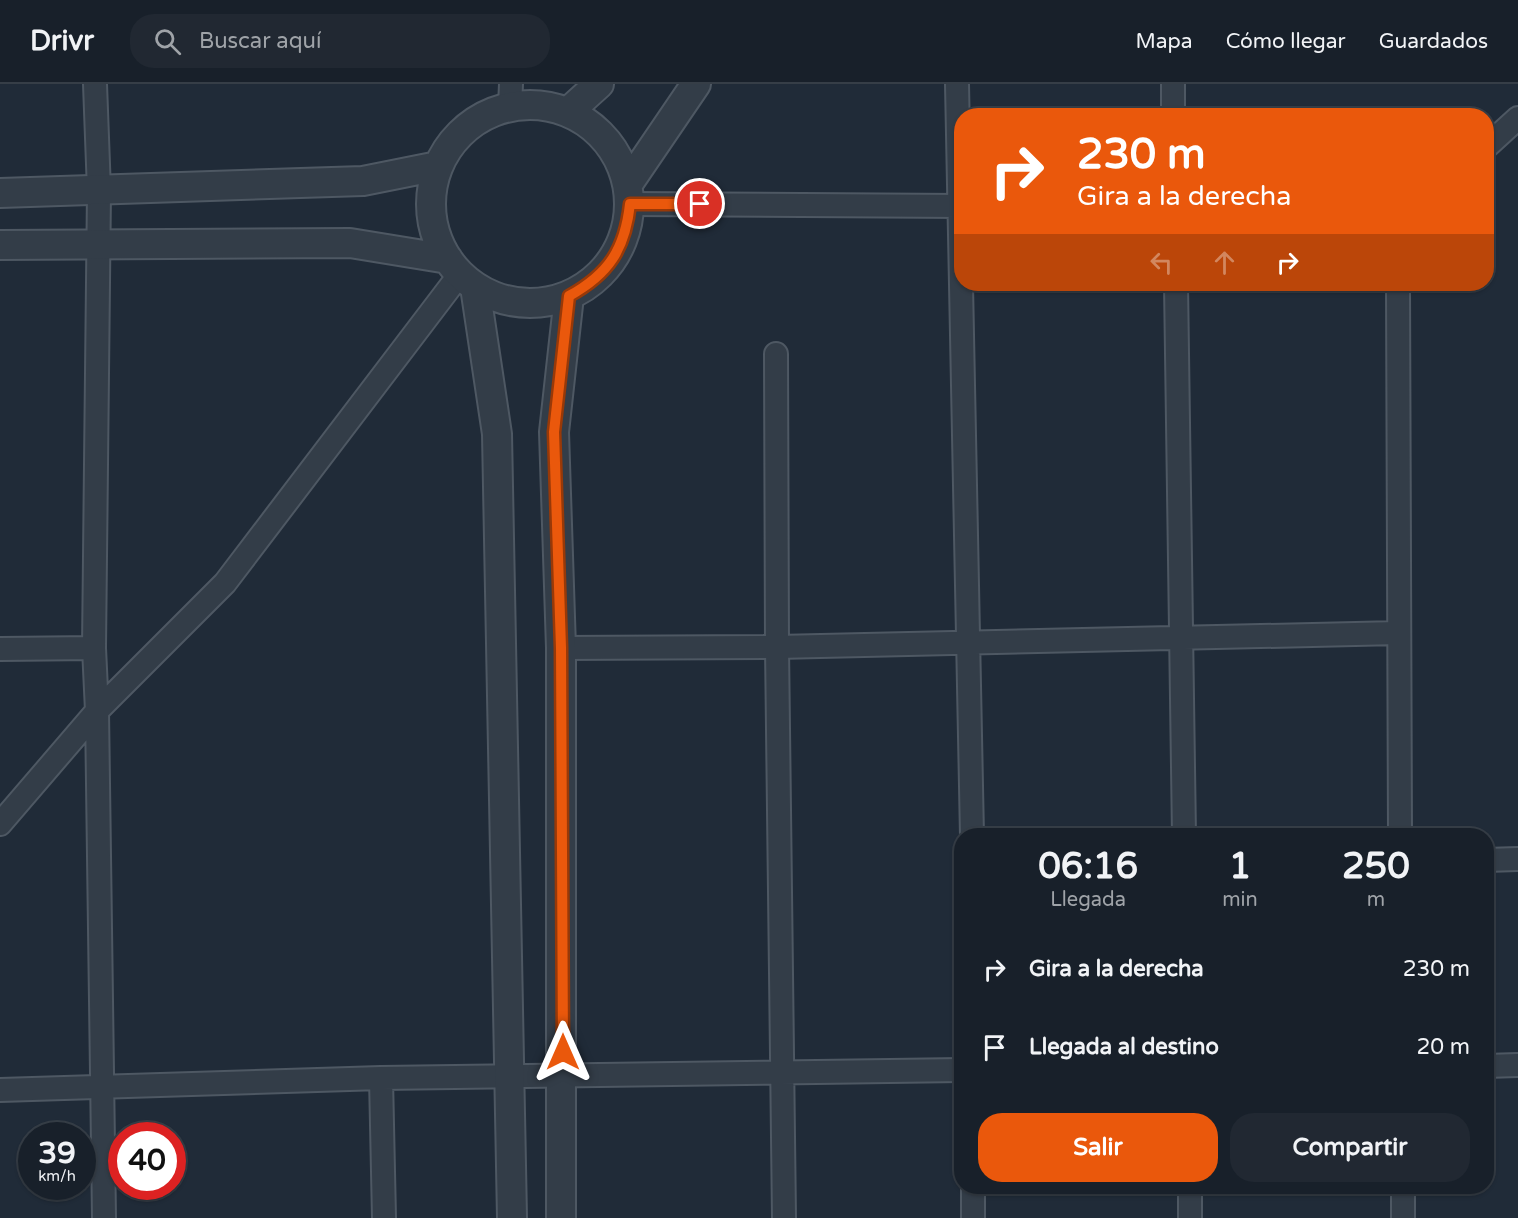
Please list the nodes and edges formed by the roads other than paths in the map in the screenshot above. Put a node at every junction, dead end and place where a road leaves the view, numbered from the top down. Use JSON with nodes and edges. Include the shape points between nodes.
{"nodes":[{"id":1,"x":94,"y":84,"type":"edge"},
{"id":2,"x":599,"y":84,"type":"edge"},
{"id":3,"x":696,"y":84,"type":"edge"},
{"id":4,"x":957,"y":84,"type":"edge"},
{"id":5,"x":1173,"y":84,"type":"edge"},
{"id":6,"x":510,"y":95,"type":"edge"},
{"id":7,"x":958,"y":108,"type":"edge"},
{"id":8,"x":1173,"y":108,"type":"edge"},
{"id":9,"x":568,"y":112,"type":"junction"},
{"id":10,"x":1518,"y":118,"type":"edge"},
{"id":11,"x":1494,"y":140,"type":"edge"},
{"id":12,"x":438,"y":166,"type":"junction"},
{"id":13,"x":99,"y":191,"type":"junction"},
{"id":14,"x":0,"y":193,"type":"edge"},
{"id":15,"x":629,"y":194,"type":"junction"},
{"id":16,"x":954,"y":206,"type":"edge"},
{"id":17,"x":99,"y":243,"type":"junction"},
{"id":18,"x":0,"y":245,"type":"edge"},
{"id":19,"x":461,"y":273,"type":"junction"},
{"id":20,"x":962,"y":291,"type":"edge"},
{"id":21,"x":1176,"y":291,"type":"edge"},
{"id":22,"x":1398,"y":291,"type":"edge"},
{"id":23,"x":569,"y":296,"type":"junction"},
{"id":24,"x":776,"y":354,"type":"dead end"},
{"id":25,"x":1398,"y":633,"type":"junction"},
{"id":26,"x":1181,"y":638,"type":"junction"},
{"id":27,"x":970,"y":643,"type":"junction"},
{"id":28,"x":777,"y":647,"type":"junction"},
{"id":29,"x":94,"y":648,"type":"junction"},
{"id":30,"x":561,"y":648,"type":"junction"},
{"id":31,"x":0,"y":649,"type":"edge"},
{"id":32,"x":97,"y":711,"type":"junction"},
{"id":33,"x":0,"y":824,"type":"edge"},
{"id":34,"x":972,"y":828,"type":"edge"},
{"id":35,"x":1184,"y":828,"type":"edge"},
{"id":36,"x":1400,"y":828,"type":"edge"},
{"id":37,"x":1518,"y":859,"type":"edge"},
{"id":38,"x":1494,"y":860,"type":"edge"},
{"id":39,"x":1518,"y":1065,"type":"edge"},
{"id":40,"x":1494,"y":1066,"type":"edge"},
{"id":41,"x":954,"y":1070,"type":"edge"},
{"id":42,"x":782,"y":1072,"type":"junction"},
{"id":43,"x":563,"y":1075,"type":"junction"},
{"id":44,"x":511,"y":1076,"type":"junction"},
{"id":45,"x":381,"y":1078,"type":"junction"},
{"id":46,"x":102,"y":1088,"type":"junction"},
{"id":47,"x":0,"y":1090,"type":"edge"},
{"id":48,"x":973,"y":1194,"type":"edge"},
{"id":49,"x":1190,"y":1194,"type":"edge"},
{"id":50,"x":1403,"y":1194,"type":"edge"},
{"id":51,"x":104,"y":1218,"type":"edge"},
{"id":52,"x":384,"y":1218,"type":"edge"},
{"id":53,"x":512,"y":1218,"type":"edge"},
{"id":54,"x":561,"y":1218,"type":"edge"},
{"id":55,"x":784,"y":1218,"type":"edge"},
{"id":56,"x":973,"y":1218,"type":"edge"},
{"id":57,"x":1190,"y":1218,"type":"edge"},
{"id":58,"x":1403,"y":1218,"type":"edge"}],
"edges":[{"from":1,"to":13,"type":"street"},
{"from":2,"to":9,"type":"street"},
{"from":3,"to":15,"type":"street"},
{"from":4,"to":7,"type":"street"},
{"from":5,"to":8,"type":"street"},
{"from":6,"to":9,"type":"street","via":[[529,104]]},
{"from":6,"to":12,"type":"street","via":[[459,134]]},
{"from":9,"to":15,"type":"street","via":[[585,121],[613,148]]},
{"from":10,"to":11,"type":"street"},
{"from":12,"to":13,"type":"street","via":[[363,181]]},
{"from":12,"to":19,"type":"street","via":[[432,184],[432,223],[438,242]]},
{"from":13,"to":14,"type":"street"},
{"from":13,"to":17,"type":"street"},
{"from":15,"to":16,"type":"street"},
{"from":15,"to":23,"type":"street","via":[[625,232],[613,259],[601,274]]},
{"from":17,"to":18,"type":"street"},
{"from":17,"to":19,"type":"street","via":[[350,243]]},
{"from":17,"to":29,"type":"street"},
{"from":19,"to":23,"type":"street","via":[[492,296],[511,301],[540,302]]},
{"from":19,"to":32,"type":"street","via":[[225,583]]},
{"from":19,"to":44,"type":"street","via":[[497,434]]},
{"from":20,"to":27,"type":"street"},
{"from":21,"to":26,"type":"street"},
{"from":22,"to":25,"type":"street"},
{"from":23,"to":30,"type":"street","via":[[554,432]]},
{"from":24,"to":28,"type":"street"},
{"from":25,"to":26,"type":"street"},
{"from":25,"to":36,"type":"street"},
{"from":26,"to":27,"type":"street"},
{"from":26,"to":35,"type":"street"},
{"from":27,"to":28,"type":"street"},
{"from":27,"to":34,"type":"street"},
{"from":28,"to":30,"type":"street"},
{"from":28,"to":42,"type":"street"},
{"from":29,"to":31,"type":"street"},
{"from":29,"to":32,"type":"street"},
{"from":30,"to":43,"type":"street"},
{"from":32,"to":33,"type":"street"},
{"from":32,"to":46,"type":"street"},
{"from":37,"to":38,"type":"street"},
{"from":39,"to":40,"type":"street"},
{"from":41,"to":42,"type":"street"},
{"from":42,"to":43,"type":"street"},
{"from":42,"to":55,"type":"street"},
{"from":43,"to":44,"type":"street"},
{"from":43,"to":54,"type":"street"},
{"from":44,"to":45,"type":"street"},
{"from":44,"to":53,"type":"street"},
{"from":45,"to":46,"type":"street"},
{"from":45,"to":52,"type":"street"},
{"from":46,"to":47,"type":"street"},
{"from":46,"to":51,"type":"street"},
{"from":48,"to":56,"type":"street"},
{"from":49,"to":57,"type":"street"},
{"from":50,"to":58,"type":"street"}]}
